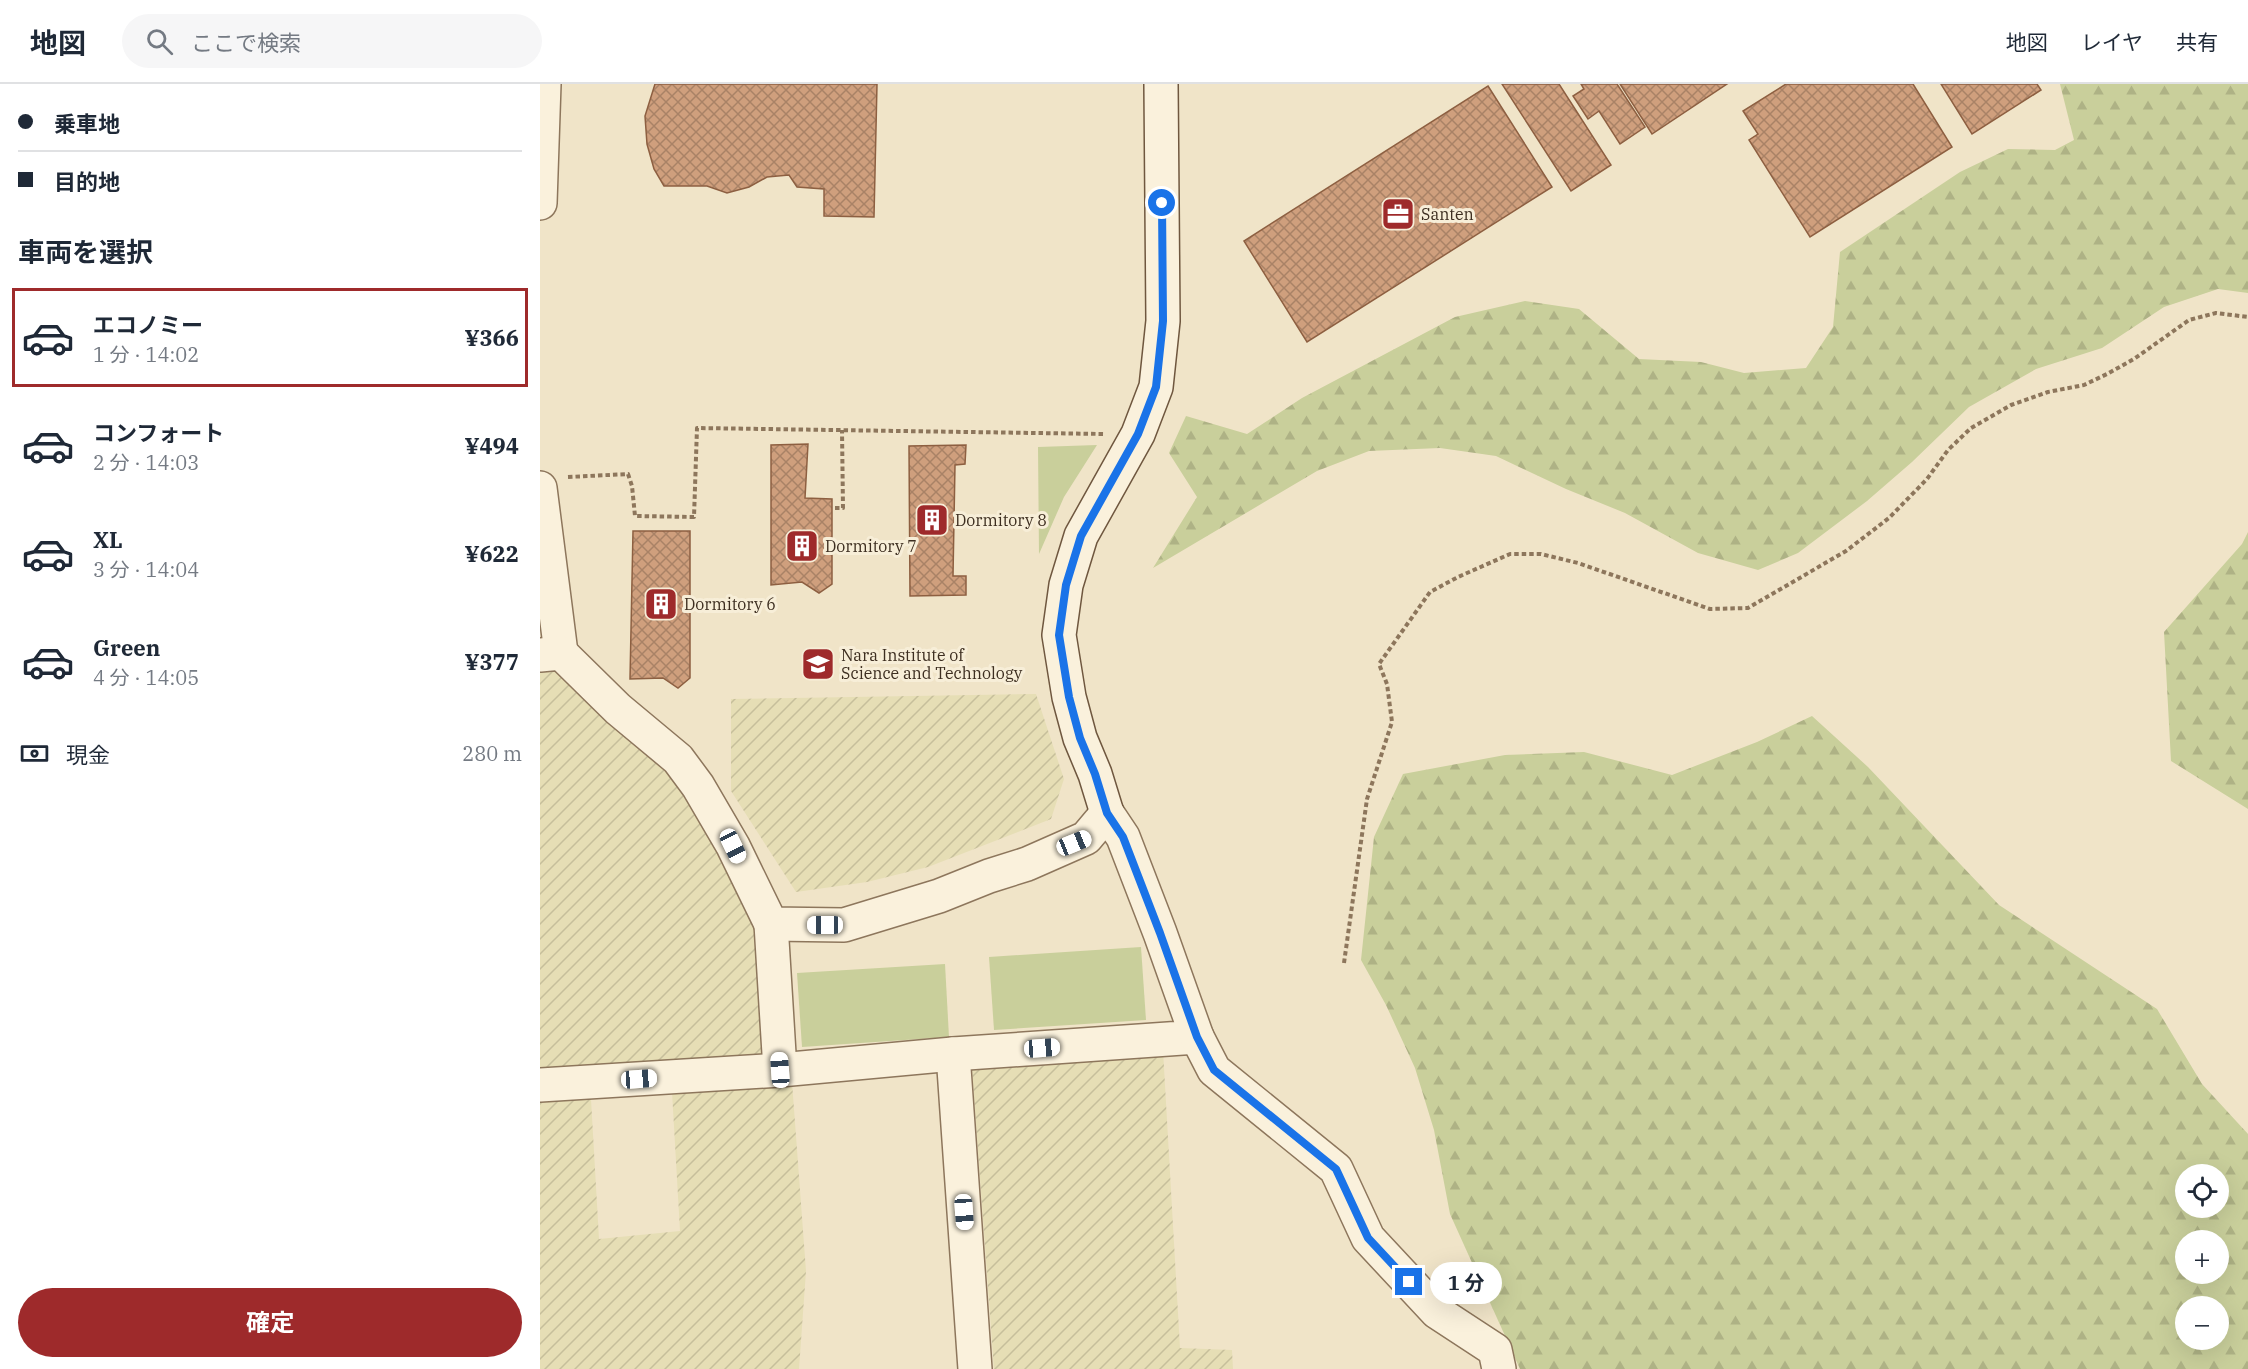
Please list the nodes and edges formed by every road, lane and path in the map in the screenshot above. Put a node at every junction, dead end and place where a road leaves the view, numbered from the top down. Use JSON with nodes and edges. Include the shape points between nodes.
{"nodes":[{"id":1,"x":544,"y":84,"type":"edge"},
{"id":2,"x":1161,"y":84,"type":"edge"},
{"id":3,"x":540,"y":203,"type":"edge"},
{"id":4,"x":2248,"y":317,"type":"edge"},
{"id":5,"x":842,"y":430,"type":"junction"},
{"id":6,"x":1138,"y":434,"type":"junction"},
{"id":7,"x":551,"y":483,"type":"edge"},
{"id":8,"x":835,"y":508,"type":"dead end"},
{"id":9,"x":551,"y":654,"type":"edge"},
{"id":10,"x":1107,"y":813,"type":"junction"},
{"id":11,"x":771,"y":924,"type":"junction"},
{"id":12,"x":1344,"y":963,"type":"dead end"},
{"id":13,"x":1197,"y":1037,"type":"junction"},
{"id":14,"x":953,"y":1054,"type":"junction"},
{"id":15,"x":780,"y":1070,"type":"junction"},
{"id":16,"x":540,"y":1085,"type":"edge"},
{"id":17,"x":975,"y":1369,"type":"edge"},
{"id":18,"x":1499,"y":1369,"type":"edge"}],
"edges":[{"from":1,"to":3,"type":"street"},
{"from":2,"to":6,"type":"street","via":[[1163,321],[1156,387]]},
{"from":4,"to":12,"type":"path","via":[[2216,313],[2189,320],[2107,374],[2084,385],[2011,405],[1971,428],[1889,518],[1846,551],[1748,608],[1710,609],[1578,562],[1541,554],[1510,554],[1430,592],[1379,664],[1388,684],[1392,722],[1367,799]]},
{"from":5,"to":6,"type":"path"},
{"from":5,"to":7,"type":"path","via":[[697,428],[694,517],[634,516],[628,474]]},
{"from":5,"to":8,"type":"path","via":[[843,508]]},
{"from":6,"to":10,"type":"street","via":[[1081,536],[1066,585],[1059,635],[1077,728]]},
{"from":7,"to":9,"type":"street"},
{"from":9,"to":11,"type":"street","via":[[678,759],[733,846]]},
{"from":10,"to":11,"type":"street","via":[[1086,838],[939,896],[844,925]]},
{"from":10,"to":13,"type":"street","via":[[1123,837]]},
{"from":11,"to":15,"type":"street"},
{"from":13,"to":14,"type":"street"},
{"from":13,"to":18,"type":"street","via":[[1214,1070],[1336,1169],[1368,1238],[1437,1312],[1495,1350]]},
{"from":14,"to":15,"type":"street"},
{"from":14,"to":17,"type":"street"},
{"from":15,"to":16,"type":"street"}]}
